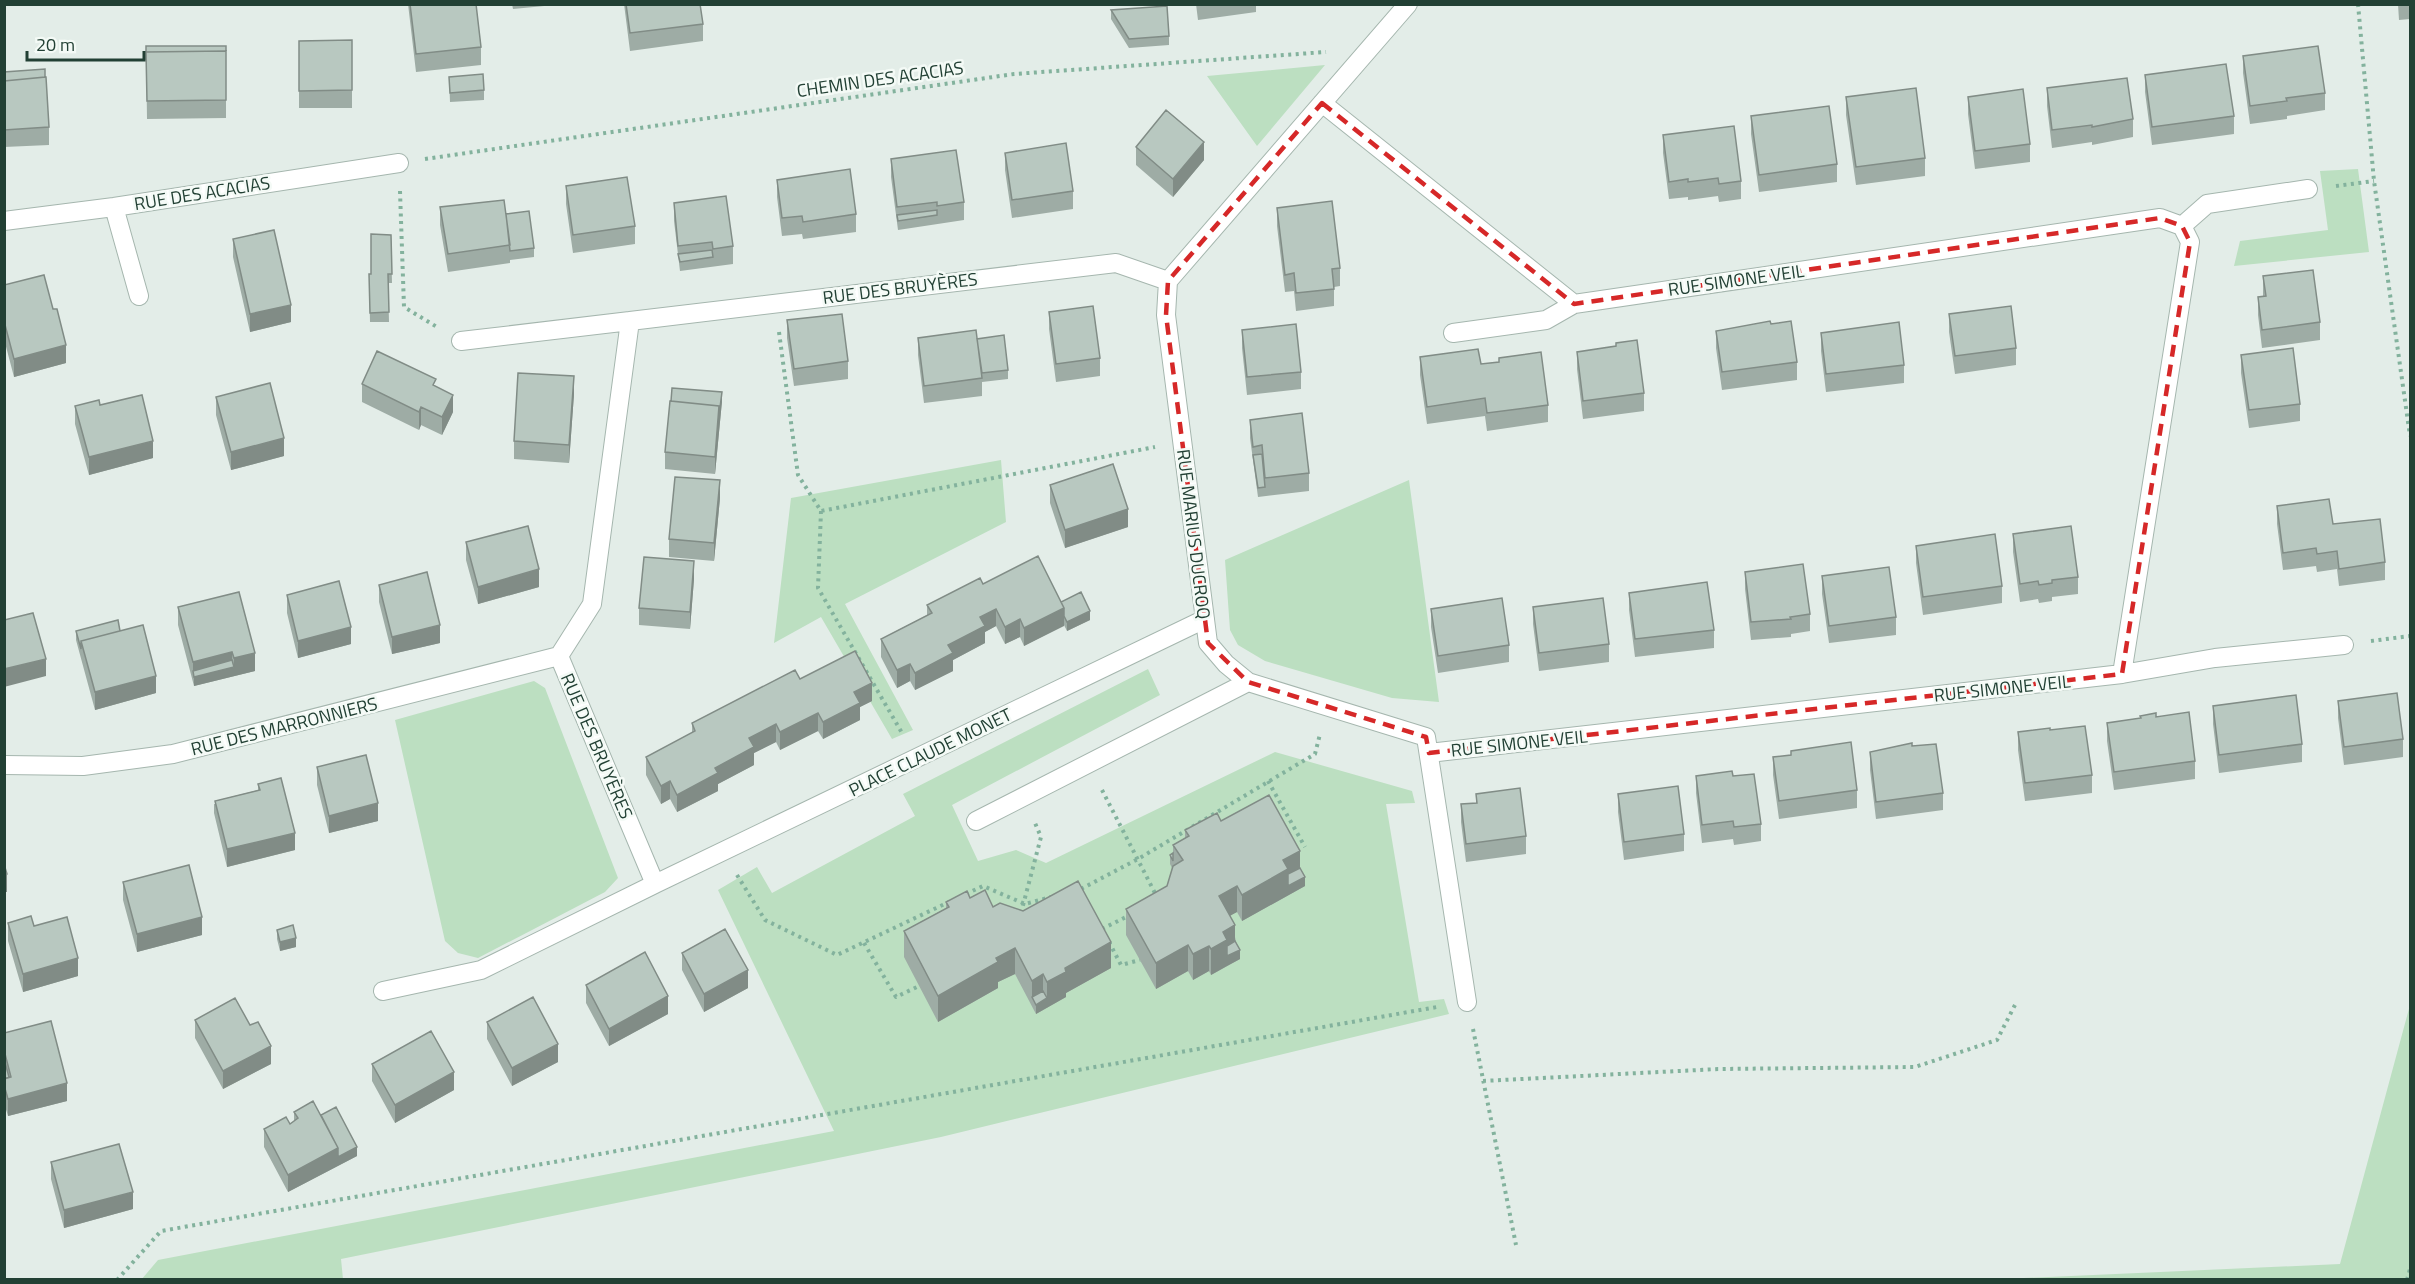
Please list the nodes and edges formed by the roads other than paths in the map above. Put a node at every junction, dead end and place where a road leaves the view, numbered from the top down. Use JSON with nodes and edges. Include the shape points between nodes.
{"nodes":[{"id":1,"x":1408,"y":4,"type":"edge"},
{"id":2,"x":1322,"y":103,"type":"junction"},
{"id":3,"x":399,"y":163,"type":"road end"},
{"id":4,"x":2308,"y":189,"type":"road end"},
{"id":5,"x":114,"y":207,"type":"junction"},
{"id":6,"x":4,"y":221,"type":"edge"},
{"id":7,"x":2182,"y":226,"type":"junction"},
{"id":8,"x":1168,"y":281,"type":"junction"},
{"id":9,"x":139,"y":296,"type":"dead end"},
{"id":10,"x":1574,"y":304,"type":"junction"},
{"id":11,"x":630,"y":321,"type":"junction"},
{"id":12,"x":1453,"y":333,"type":"dead end"},
{"id":13,"x":460,"y":341,"type":"road end"},
{"id":14,"x":1205,"y":619,"type":"junction"},
{"id":15,"x":2344,"y":645,"type":"road end"},
{"id":16,"x":559,"y":656,"type":"junction"},
{"id":17,"x":2122,"y":674,"type":"junction"},
{"id":18,"x":1248,"y":682,"type":"junction"},
{"id":19,"x":1429,"y":753,"type":"junction"},
{"id":20,"x":4,"y":765,"type":"edge"},
{"id":21,"x":976,"y":821,"type":"dead end"},
{"id":22,"x":655,"y":884,"type":"junction"},
{"id":23,"x":383,"y":991,"type":"dead end"},
{"id":24,"x":1467,"y":1002,"type":"road end"}],
"edges":[{"from":1,"to":2,"type":"street"},
{"from":2,"to":8,"type":"street"},
{"from":2,"to":10,"type":"street"},
{"from":3,"to":5,"type":"street","name":"RUE DES ACACIAS"},
{"from":4,"to":7,"type":"street","via":[[2207,204]]},
{"from":5,"to":6,"type":"street","name":"RUE DES ACACIAS"},
{"from":5,"to":9,"type":"street"},
{"from":7,"to":10,"type":"street","name":"RUE SIMONE VEIL","via":[[2160,218]]},
{"from":7,"to":17,"type":"street","via":[[2190,242]]},
{"from":8,"to":11,"type":"street","name":"RUE DES BRUYÈRES","via":[[1116,263]]},
{"from":8,"to":14,"type":"street","name":"RUE MARIUS DUCROQ","via":[[1166,315]]},
{"from":10,"to":12,"type":"street","name":"RUE SIMONE VEIL","via":[[1546,320]]},
{"from":11,"to":13,"type":"street","name":"RUE DES BRUYÈRES"},
{"from":11,"to":16,"type":"street","name":"RUE DES BRUYÈRES","via":[[592,604]]},
{"from":14,"to":18,"type":"street","name":"RUE MARIUS DUCROQ","via":[[1208,643]]},
{"from":14,"to":22,"type":"street","name":"PLACE CLAUDE MONET"},
{"from":15,"to":17,"type":"street","name":"RUE SIMONE VEIL","via":[[2215,658]]},
{"from":16,"to":20,"type":"street","name":"RUE DES MARRONNIERS","via":[[173,754],[83,766]]},
{"from":16,"to":22,"type":"street","name":"RUE DES BRUYÈRES"},
{"from":17,"to":19,"type":"street","name":"RUE SIMONE VEIL"},
{"from":18,"to":19,"type":"street","name":"RUE MARIUS DUCROQ","via":[[1426,737]]},
{"from":18,"to":21,"type":"street"},
{"from":19,"to":24,"type":"street","name":"RUE MARIUS DUCROQ"},
{"from":22,"to":23,"type":"street","via":[[482,970]]}]}
